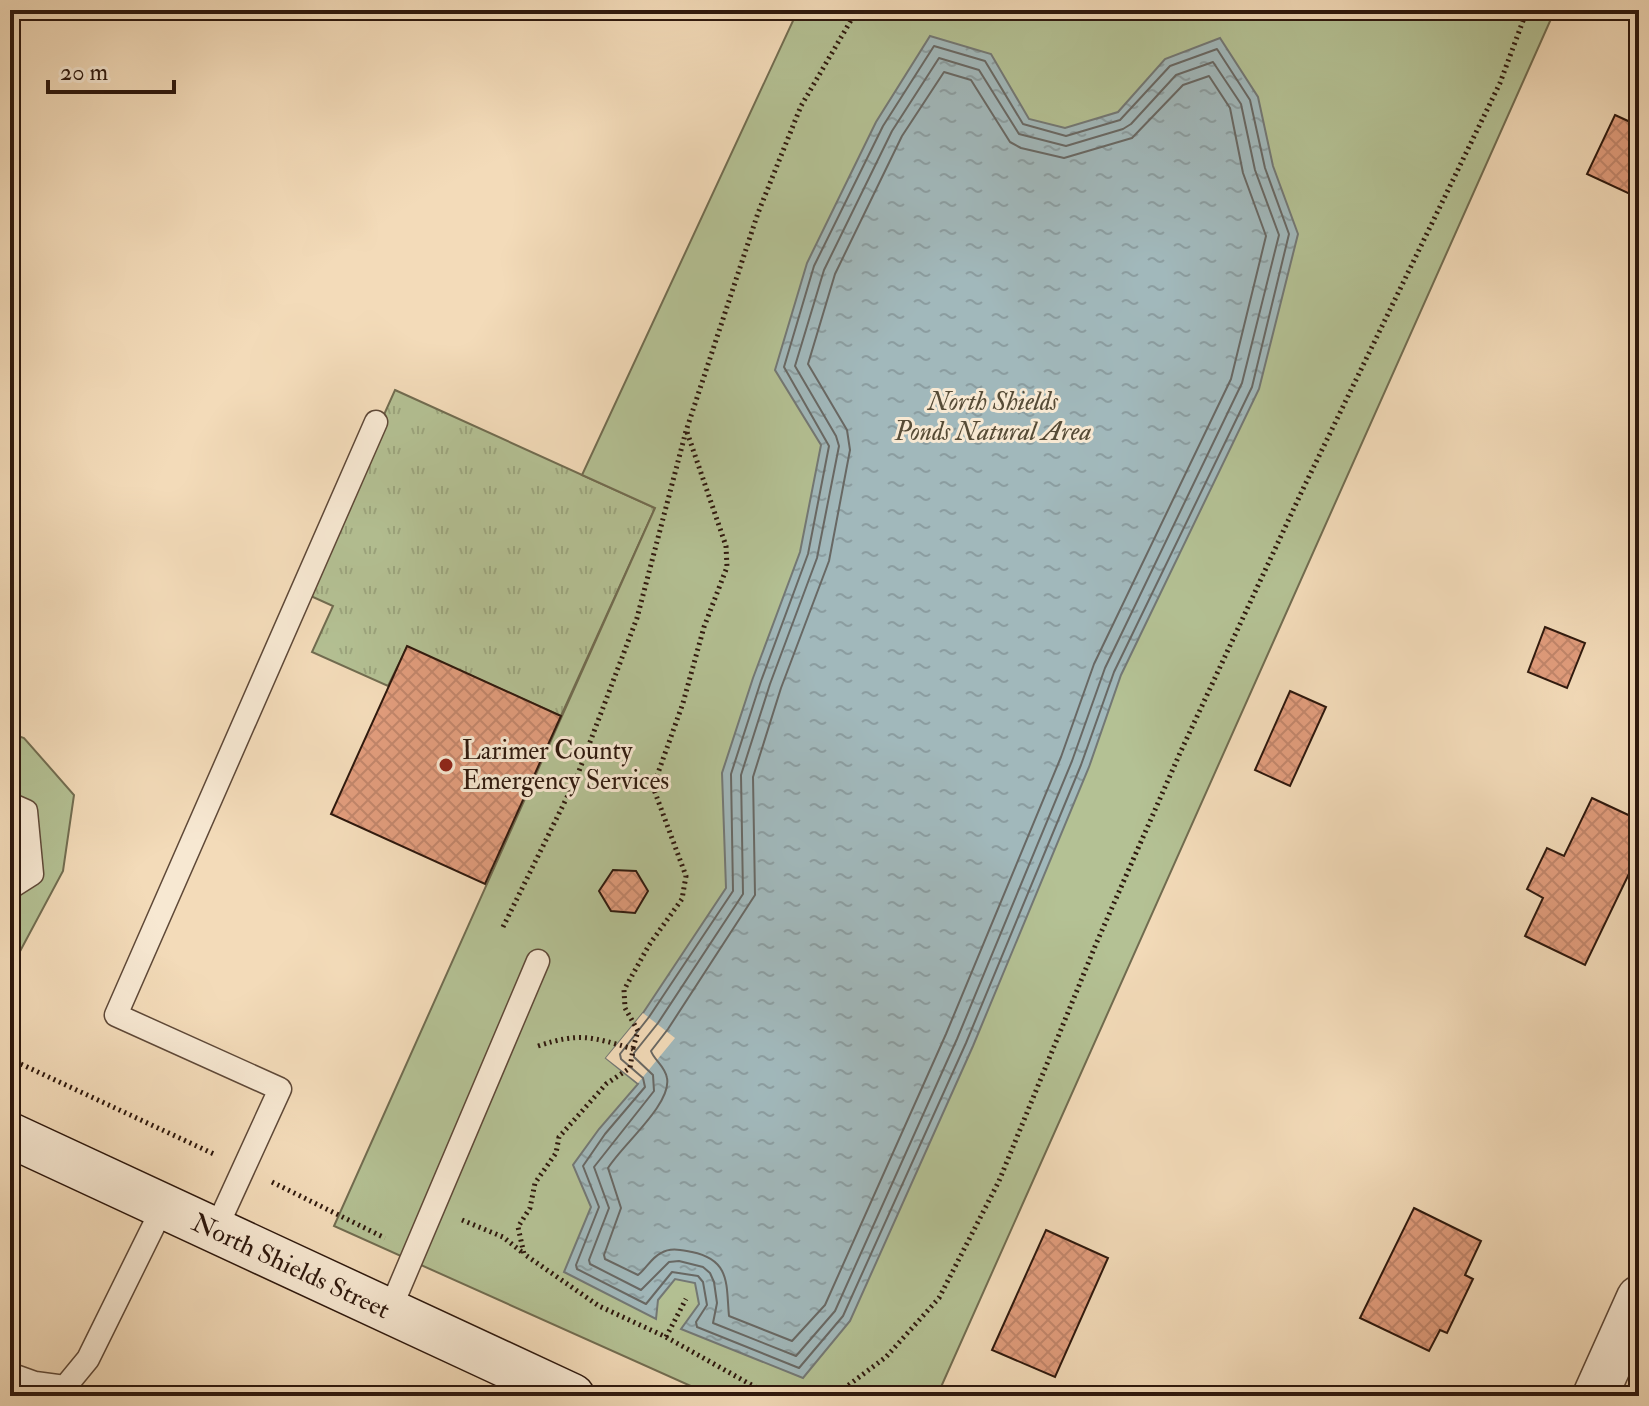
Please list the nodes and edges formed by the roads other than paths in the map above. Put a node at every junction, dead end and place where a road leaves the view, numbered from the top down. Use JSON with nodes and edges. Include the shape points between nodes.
{"nodes":[{"id":1,"x":376,"y":422,"type":"dead end"},
{"id":2,"x":10,"y":804,"type":"edge"},
{"id":3,"x":10,"y":888,"type":"edge"},
{"id":4,"x":538,"y":961,"type":"dead end"},
{"id":5,"x":10,"y":1135,"type":"edge"},
{"id":6,"x":163,"y":1207,"type":"junction"},
{"id":7,"x":215,"y":1231,"type":"junction"},
{"id":8,"x":1639,"y":1298,"type":"edge"},
{"id":9,"x":389,"y":1312,"type":"junction"},
{"id":10,"x":10,"y":1374,"type":"edge"},
{"id":11,"x":572,"y":1396,"type":"edge"},
{"id":12,"x":1595,"y":1396,"type":"edge"}],
"edges":[{"from":1,"to":7,"type":"lane","via":[[116,1015],[280,1089]]},
{"from":2,"to":3,"type":"lane","via":[[26,811],[32,874]]},
{"from":4,"to":9,"type":"lane"},
{"from":5,"to":6,"type":"main road","name":"North Shields Street"},
{"from":6,"to":7,"type":"main road","name":"North Shields Street"},
{"from":6,"to":10,"type":"lane","via":[[88,1359],[65,1387]]},
{"from":7,"to":9,"type":"main road","name":"North Shields Street"},
{"from":8,"to":12,"type":"main road"},
{"from":9,"to":11,"type":"main road","name":"North Shields Street"}]}
